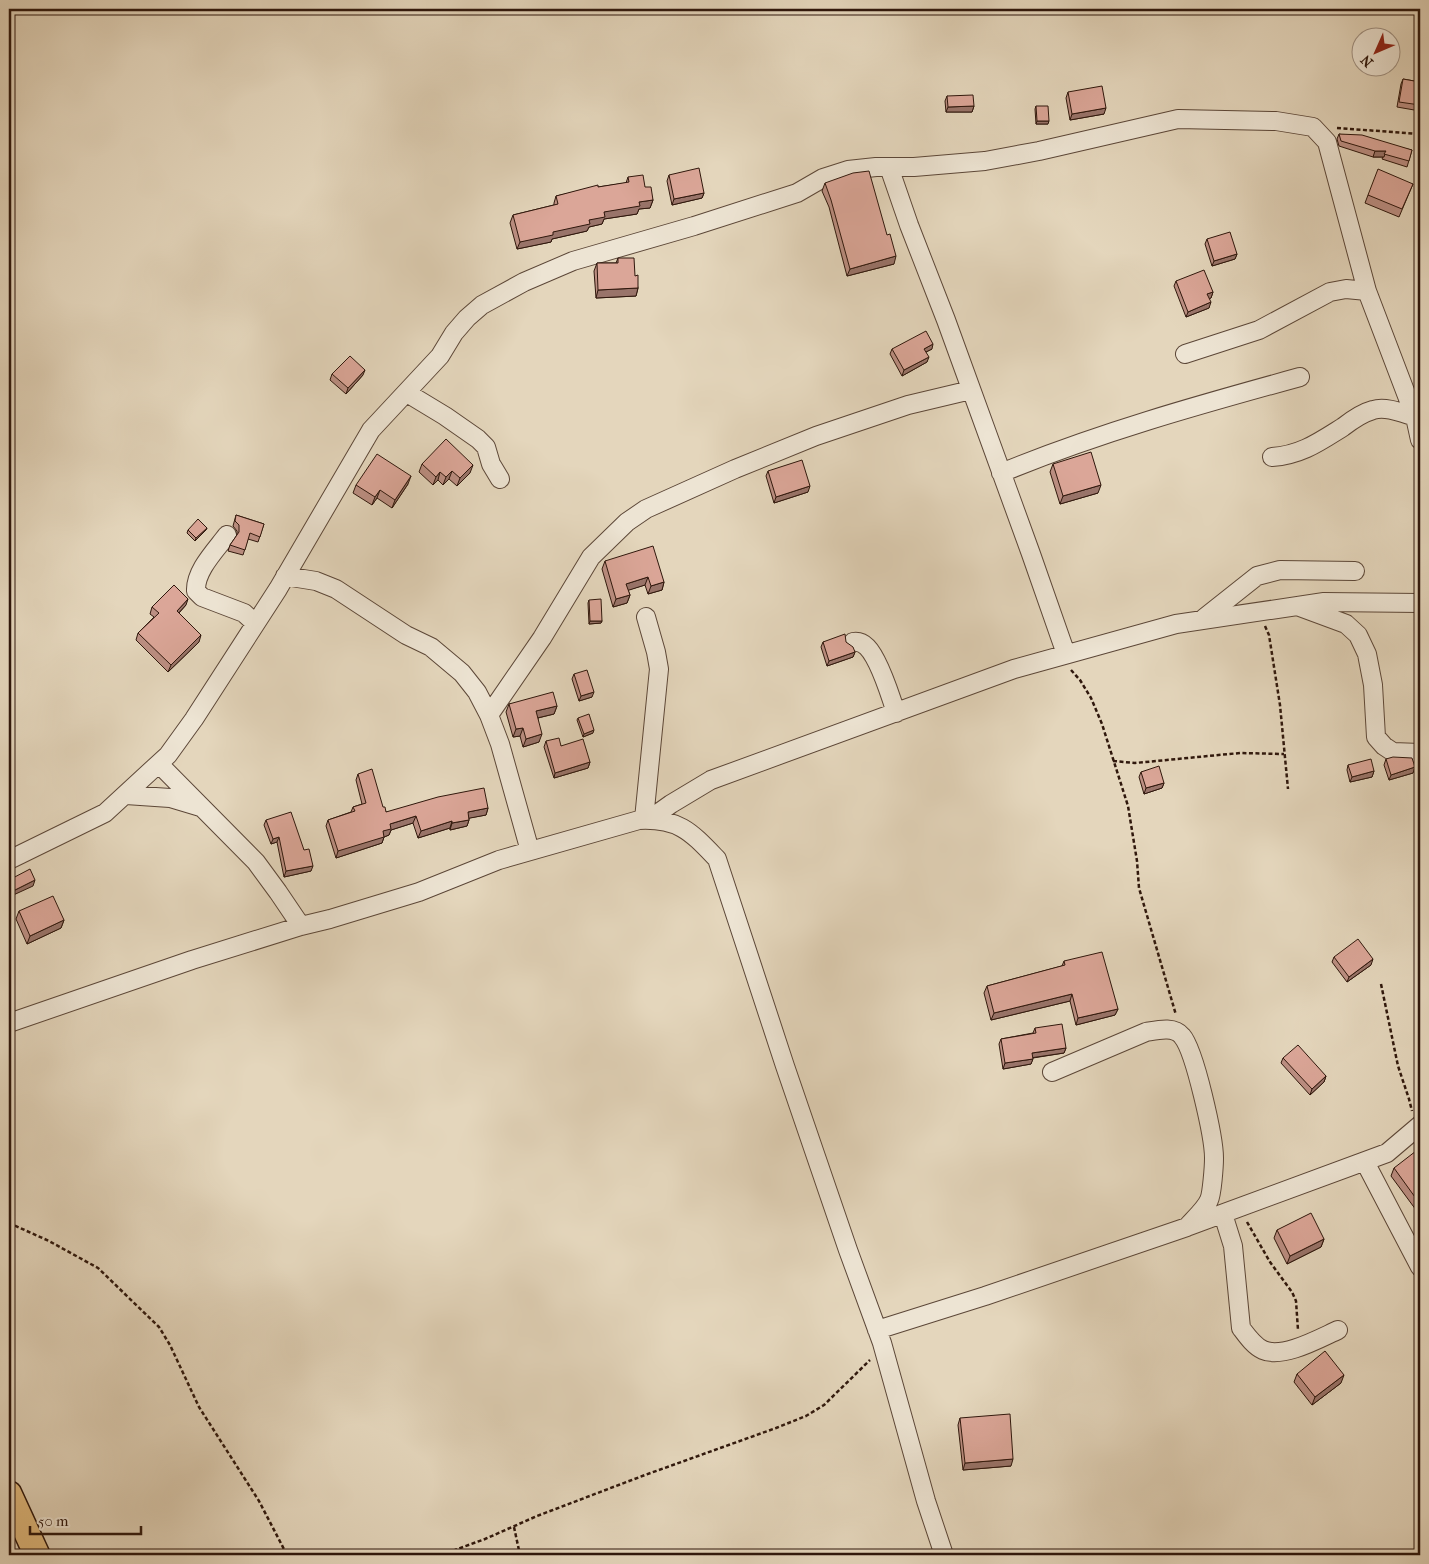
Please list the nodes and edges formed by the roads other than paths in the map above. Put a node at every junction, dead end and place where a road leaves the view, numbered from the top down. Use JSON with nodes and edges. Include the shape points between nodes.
{"nodes":[{"id":1,"x":889,"y":167,"type":"junction"},
{"id":2,"x":1367,"y":291,"type":"junction"},
{"id":3,"x":1185,"y":354,"type":"dead end"},
{"id":4,"x":1300,"y":377,"type":"dead end"},
{"id":5,"x":971,"y":390,"type":"junction"},
{"id":6,"x":407,"y":393,"type":"junction"},
{"id":7,"x":1415,"y":417,"type":"junction"},
{"id":8,"x":1420,"y":440,"type":"edge"},
{"id":9,"x":1272,"y":457,"type":"dead end"},
{"id":10,"x":1001,"y":472,"type":"junction"},
{"id":11,"x":500,"y":479,"type":"dead end"},
{"id":12,"x":227,"y":535,"type":"dead end"},
{"id":13,"x":1355,"y":571,"type":"dead end"},
{"id":14,"x":285,"y":576,"type":"junction"},
{"id":15,"x":1420,"y":603,"type":"edge"},
{"id":16,"x":1299,"y":606,"type":"junction"},
{"id":17,"x":646,"y":616,"type":"dead end"},
{"id":18,"x":1202,"y":620,"type":"junction"},
{"id":19,"x":255,"y":623,"type":"junction"},
{"id":20,"x":853,"y":642,"type":"dead end"},
{"id":21,"x":1062,"y":655,"type":"junction"},
{"id":22,"x":896,"y":713,"type":"junction"},
{"id":23,"x":489,"y":715,"type":"junction"},
{"id":24,"x":1420,"y":753,"type":"edge"},
{"id":25,"x":159,"y":764,"type":"junction"},
{"id":26,"x":126,"y":795,"type":"junction"},
{"id":27,"x":201,"y":807,"type":"junction"},
{"id":28,"x":647,"y":819,"type":"junction"},
{"id":29,"x":530,"y":851,"type":"junction"},
{"id":30,"x":9,"y":860,"type":"edge"},
{"id":31,"x":301,"y":926,"type":"junction"},
{"id":32,"x":9,"y":1023,"type":"edge"},
{"id":33,"x":1052,"y":1072,"type":"dead end"},
{"id":34,"x":1418,"y":1128,"type":"edge"},
{"id":35,"x":1365,"y":1162,"type":"junction"},
{"id":36,"x":1231,"y":1211,"type":"junction"},
{"id":37,"x":1187,"y":1227,"type":"junction"},
{"id":38,"x":1420,"y":1267,"type":"edge"},
{"id":39,"x":877,"y":1330,"type":"junction"},
{"id":40,"x":1338,"y":1330,"type":"dead end"},
{"id":41,"x":9,"y":1494,"type":"edge"},
{"id":42,"x":37,"y":1555,"type":"edge"},
{"id":43,"x":944,"y":1555,"type":"edge"}],
"edges":[{"from":1,"to":2,"type":"street","via":[[985,161],[1178,119],[1276,121],[1313,127],[1327,142]]},
{"from":1,"to":5,"type":"street"},
{"from":1,"to":6,"type":"street","via":[[848,170],[823,178],[797,193],[573,261],[524,282],[482,305],[467,318],[440,356]]},
{"from":2,"to":3,"type":"street","via":[[1346,289],[1330,292],[1258,330]]},
{"from":2,"to":7,"type":"street"},
{"from":4,"to":10,"type":"street","via":[[1165,414]]},
{"from":5,"to":10,"type":"street"},
{"from":5,"to":23,"type":"street","via":[[908,405],[816,436],[646,509],[620,528],[591,557],[542,638]]},
{"from":6,"to":11,"type":"street","via":[[478,439],[486,447],[490,464]]},
{"from":6,"to":14,"type":"street","via":[[372,430]]},
{"from":7,"to":8,"type":"street"},
{"from":7,"to":9,"type":"street","via":[[1374,409],[1312,446],[1290,456]]},
{"from":10,"to":21,"type":"street","via":[[1032,554]]},
{"from":12,"to":19,"type":"street","via":[[203,568],[196,591],[206,599],[244,613]]},
{"from":13,"to":18,"type":"street","via":[[1280,570],[1258,576]]},
{"from":14,"to":19,"type":"street"},
{"from":14,"to":23,"type":"street","via":[[316,581],[336,589],[406,635],[431,647],[462,673],[478,692]]},
{"from":15,"to":16,"type":"street","via":[[1324,602]]},
{"from":16,"to":18,"type":"street"},
{"from":16,"to":24,"type":"street","via":[[1346,624],[1358,635],[1367,654],[1376,736],[1393,752]]},
{"from":17,"to":28,"type":"street","via":[[658,669]]},
{"from":18,"to":21,"type":"street"},
{"from":19,"to":25,"type":"street","via":[[194,719]]},
{"from":20,"to":22,"type":"street","via":[[867,646],[872,654]]},
{"from":21,"to":22,"type":"street","via":[[1014,669]]},
{"from":22,"to":28,"type":"street","via":[[711,780]]},
{"from":23,"to":29,"type":"street"},
{"from":25,"to":26,"type":"street"},
{"from":25,"to":27,"type":"street"},
{"from":26,"to":27,"type":"street","via":[[170,798]]},
{"from":26,"to":30,"type":"street","via":[[105,813]]},
{"from":27,"to":31,"type":"street","via":[[256,862]]},
{"from":28,"to":29,"type":"street"},
{"from":28,"to":39,"type":"street","via":[[672,822],[693,834],[717,859],[784,1066]]},
{"from":29,"to":31,"type":"street","via":[[419,892]]},
{"from":31,"to":32,"type":"street"},
{"from":33,"to":37,"type":"street","via":[[1146,1032],[1163,1029],[1182,1036],[1191,1052],[1214,1158],[1209,1200]]},
{"from":34,"to":35,"type":"street","via":[[1387,1154]]},
{"from":35,"to":36,"type":"street"},
{"from":35,"to":38,"type":"street"},
{"from":36,"to":37,"type":"street"},
{"from":36,"to":40,"type":"street","via":[[1241,1328],[1248,1337],[1263,1350],[1276,1353]]},
{"from":37,"to":39,"type":"street"},
{"from":39,"to":43,"type":"street"},
{"from":41,"to":42,"type":"highway"}]}
